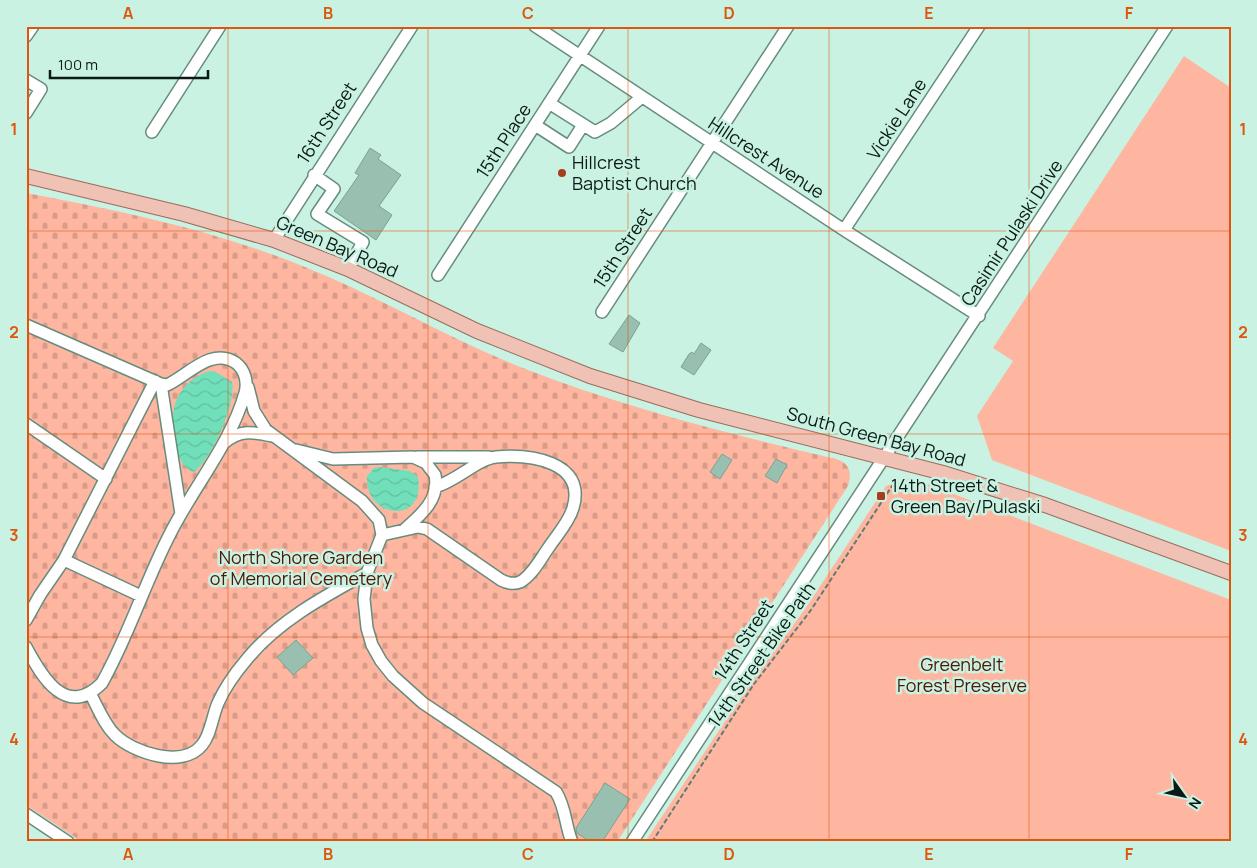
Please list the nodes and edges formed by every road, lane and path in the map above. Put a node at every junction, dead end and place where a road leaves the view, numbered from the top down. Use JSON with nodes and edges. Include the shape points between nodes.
{"nodes":[{"id":1,"x":33,"y":26,"type":"edge"},
{"id":2,"x":220,"y":26,"type":"edge"},
{"id":3,"x":412,"y":26,"type":"edge"},
{"id":4,"x":536,"y":26,"type":"edge"},
{"id":5,"x":599,"y":26,"type":"edge"},
{"id":6,"x":788,"y":26,"type":"edge"},
{"id":7,"x":979,"y":26,"type":"edge"},
{"id":8,"x":1167,"y":26,"type":"edge"},
{"id":9,"x":26,"y":36,"type":"edge"},
{"id":10,"x":580,"y":56,"type":"junction"},
{"id":11,"x":26,"y":80,"type":"edge"},
{"id":12,"x":642,"y":97,"type":"junction"},
{"id":13,"x":549,"y":103,"type":"junction"},
{"id":14,"x":26,"y":113,"type":"edge"},
{"id":15,"x":535,"y":125,"type":"junction"},
{"id":16,"x":584,"y":125,"type":"junction"},
{"id":17,"x":152,"y":132,"type":"dead end"},
{"id":18,"x":712,"y":143,"type":"junction"},
{"id":19,"x":314,"y":175,"type":"junction"},
{"id":20,"x":26,"y":176,"type":"edge"},
{"id":21,"x":844,"y":230,"type":"junction"},
{"id":22,"x":274,"y":240,"type":"junction"},
{"id":23,"x":348,"y":269,"type":"junction"},
{"id":24,"x":438,"y":275,"type":"dead end"},
{"id":25,"x":602,"y":312,"type":"dead end"},
{"id":26,"x":979,"y":316,"type":"junction"},
{"id":27,"x":26,"y":325,"type":"edge"},
{"id":28,"x":158,"y":382,"type":"junction"},
{"id":29,"x":247,"y":383,"type":"junction"},
{"id":30,"x":622,"y":387,"type":"joint"},
{"id":31,"x":26,"y":424,"type":"edge"},
{"id":32,"x":272,"y":436,"type":"junction"},
{"id":33,"x":221,"y":445,"type":"junction"},
{"id":34,"x":287,"y":447,"type":"junction"},
{"id":35,"x":413,"y":457,"type":"junction"},
{"id":36,"x":497,"y":457,"type":"junction"},
{"id":37,"x":885,"y":457,"type":"junction"},
{"id":38,"x":106,"y":478,"type":"junction"},
{"id":39,"x":894,"y":484,"type":"dead end"},
{"id":40,"x":435,"y":487,"type":"junction"},
{"id":41,"x":181,"y":514,"type":"junction"},
{"id":42,"x":405,"y":530,"type":"junction"},
{"id":43,"x":382,"y":534,"type":"junction"},
{"id":44,"x":64,"y":560,"type":"junction"},
{"id":45,"x":367,"y":573,"type":"junction"},
{"id":46,"x":1231,"y":573,"type":"edge"},
{"id":47,"x":141,"y":596,"type":"junction"},
{"id":48,"x":26,"y":620,"type":"edge"},
{"id":49,"x":26,"y":647,"type":"edge"},
{"id":50,"x":90,"y":693,"type":"junction"},
{"id":51,"x":26,"y":814,"type":"edge"},
{"id":52,"x":68,"y":842,"type":"edge"},
{"id":53,"x":572,"y":842,"type":"edge"},
{"id":54,"x":632,"y":842,"type":"edge"},
{"id":55,"x":652,"y":842,"type":"edge"}],
"edges":[{"from":1,"to":9,"type":"street"},
{"from":2,"to":17,"type":"street"},
{"from":3,"to":19,"type":"street","name":"16th Street"},
{"from":4,"to":10,"type":"street","name":"Hillcrest Avenue"},
{"from":5,"to":10,"type":"street","name":"15th Place"},
{"from":6,"to":18,"type":"street","name":"15th Street"},
{"from":7,"to":21,"type":"street","name":"Vickie Lane"},
{"from":8,"to":26,"type":"street","name":"Casimir Pulaski Drive"},
{"from":10,"to":12,"type":"street","name":"Hillcrest Avenue"},
{"from":10,"to":13,"type":"street","name":"15th Place"},
{"from":11,"to":14,"type":"street","via":[[41,89]]},
{"from":12,"to":16,"type":"street","via":[[611,123],[594,132]]},
{"from":12,"to":18,"type":"street","name":"Hillcrest Avenue"},
{"from":13,"to":15,"type":"street","name":"15th Place"},
{"from":13,"to":16,"type":"street"},
{"from":15,"to":16,"type":"street","via":[[569,147]]},
{"from":15,"to":24,"type":"street","name":"15th Place"},
{"from":18,"to":21,"type":"street","name":"Hillcrest Avenue"},
{"from":18,"to":25,"type":"street","name":"15th Street"},
{"from":19,"to":22,"type":"street","name":"16th Street"},
{"from":19,"to":23,"type":"street","via":[[334,189],[317,214],[363,242]]},
{"from":20,"to":22,"type":"main road","name":"Green Bay Road","via":[[184,214]]},
{"from":21,"to":26,"type":"street","name":"Hillcrest Avenue"},
{"from":22,"to":23,"type":"main road","name":"Green Bay Road"},
{"from":23,"to":30,"type":"main road","name":"Green Bay Road","via":[[492,338]]},
{"from":26,"to":37,"type":"street","name":"Casimir Pulaski Drive"},
{"from":27,"to":28,"type":"street"},
{"from":28,"to":29,"type":"street","via":[[168,385],[196,366],[221,358],[236,363],[245,374]]},
{"from":28,"to":38,"type":"street"},
{"from":28,"to":41,"type":"street"},
{"from":29,"to":32,"type":"street","via":[[254,411]]},
{"from":29,"to":33,"type":"street"},
{"from":30,"to":37,"type":"main road","name":"South Green Bay Road"},
{"from":31,"to":38,"type":"street"},
{"from":32,"to":33,"type":"street","via":[[257,432],[238,433]]},
{"from":32,"to":34,"type":"street"},
{"from":33,"to":41,"type":"street"},
{"from":34,"to":35,"type":"street","via":[[333,459]]},
{"from":34,"to":43,"type":"street","via":[[372,511],[379,520]]},
{"from":35,"to":36,"type":"street"},
{"from":35,"to":40,"type":"street","via":[[421,459],[431,469],[435,475]]},
{"from":36,"to":40,"type":"street","via":[[487,459],[447,484]]},
{"from":36,"to":42,"type":"street","via":[[549,461],[561,468],[573,486],[574,501],[568,520],[520,582],[508,583],[434,532],[418,527]]},
{"from":37,"to":46,"type":"main road","name":"South Green Bay Road","via":[[1045,505]]},
{"from":37,"to":54,"type":"street","name":"14th Street"},
{"from":38,"to":44,"type":"street"},
{"from":39,"to":55,"type":"path","name":"14th Street Bike Path","via":[[811,610],[754,684]]},
{"from":40,"to":42,"type":"street","via":[[426,509]]},
{"from":41,"to":47,"type":"street"},
{"from":42,"to":43,"type":"street"},
{"from":43,"to":45,"type":"street"},
{"from":44,"to":47,"type":"street"},
{"from":44,"to":48,"type":"street"},
{"from":45,"to":50,"type":"street","via":[[294,616],[248,658],[226,689],[198,750],[164,757],[125,744],[110,730]]},
{"from":45,"to":53,"type":"street","via":[[364,615],[372,645],[381,661],[399,683],[423,703],[556,792],[562,802]]},
{"from":47,"to":50,"type":"street","via":[[107,674]]},
{"from":49,"to":50,"type":"street","via":[[40,673],[55,689],[73,696]]},
{"from":51,"to":52,"type":"street"}]}
